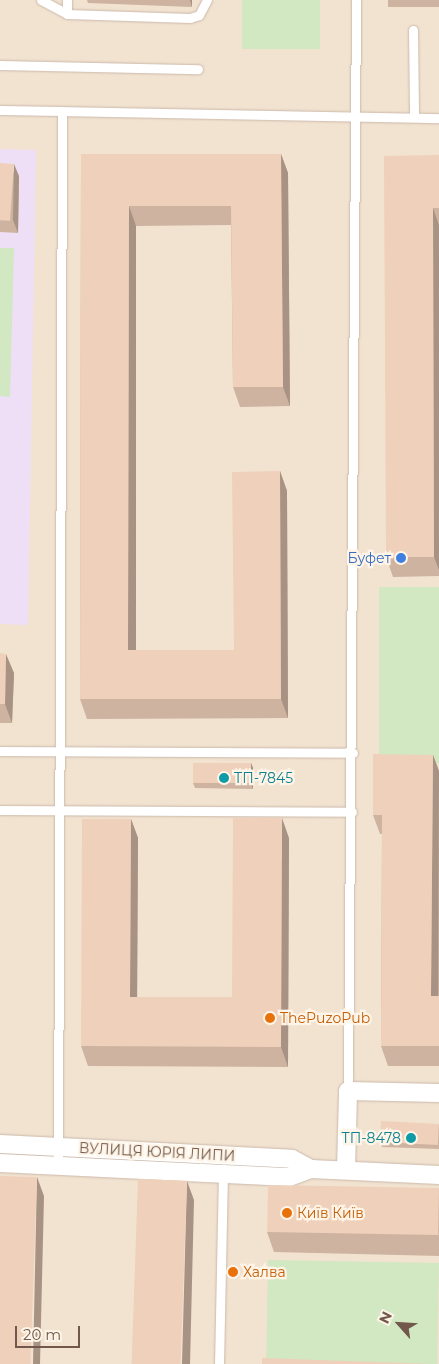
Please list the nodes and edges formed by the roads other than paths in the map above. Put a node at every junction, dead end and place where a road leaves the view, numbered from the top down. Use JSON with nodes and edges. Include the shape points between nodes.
{"nodes":[{"id":1,"x":41,"y":0,"type":"edge"},
{"id":2,"x":67,"y":0,"type":"edge"},
{"id":3,"x":206,"y":0,"type":"edge"},
{"id":4,"x":356,"y":0,"type":"edge"},
{"id":5,"x":67,"y":14,"type":"junction"},
{"id":6,"x":413,"y":30,"type":"dead end"},
{"id":7,"x":0,"y":66,"type":"edge"},
{"id":8,"x":198,"y":69,"type":"dead end"},
{"id":9,"x":0,"y":110,"type":"edge"},
{"id":10,"x":62,"y":111,"type":"junction"},
{"id":11,"x":358,"y":117,"type":"junction"},
{"id":12,"x":414,"y":117,"type":"junction"},
{"id":13,"x":439,"y":118,"type":"edge"},
{"id":14,"x":0,"y":751,"type":"edge"},
{"id":15,"x":60,"y":752,"type":"junction"},
{"id":16,"x":353,"y":753,"type":"junction"},
{"id":17,"x":0,"y":810,"type":"edge"},
{"id":18,"x":61,"y":811,"type":"junction"},
{"id":19,"x":352,"y":812,"type":"junction"},
{"id":20,"x":348,"y":1090,"type":"junction"},
{"id":21,"x":439,"y":1093,"type":"edge"},
{"id":22,"x":0,"y":1144,"type":"edge"},
{"id":23,"x":58,"y":1147,"type":"junction"},
{"id":24,"x":223,"y":1155,"type":"junction"},
{"id":25,"x":0,"y":1162,"type":"edge"},
{"id":26,"x":58,"y":1166,"type":"junction"},
{"id":27,"x":311,"y":1169,"type":"junction"},
{"id":28,"x":346,"y":1170,"type":"junction"},
{"id":29,"x":222,"y":1175,"type":"junction"},
{"id":30,"x":439,"y":1175,"type":"edge"},
{"id":31,"x":219,"y":1364,"type":"edge"}],
"edges":[{"from":1,"to":5,"type":"lane"},
{"from":2,"to":5,"type":"lane"},
{"from":3,"to":5,"type":"lane","via":[[199,15],[190,18]]},
{"from":4,"to":11,"type":"lane"},
{"from":6,"to":12,"type":"lane"},
{"from":7,"to":8,"type":"lane"},
{"from":9,"to":10,"type":"lane"},
{"from":10,"to":11,"type":"lane"},
{"from":10,"to":15,"type":"lane"},
{"from":11,"to":12,"type":"lane"},
{"from":11,"to":16,"type":"lane"},
{"from":12,"to":13,"type":"lane"},
{"from":14,"to":15,"type":"lane"},
{"from":15,"to":16,"type":"lane"},
{"from":15,"to":18,"type":"lane"},
{"from":16,"to":19,"type":"lane"},
{"from":17,"to":18,"type":"lane"},
{"from":18,"to":19,"type":"lane"},
{"from":18,"to":23,"type":"lane"},
{"from":19,"to":20,"type":"lane"},
{"from":20,"to":21,"type":"street"},
{"from":20,"to":28,"type":"street"},
{"from":22,"to":23,"type":"street","name":"ВУЛИЦЯ ЮРІЯ ЛИПИ"},
{"from":23,"to":24,"type":"street","name":"ВУЛИЦЯ ЮРІЯ ЛИПИ"},
{"from":23,"to":26,"type":"lane"},
{"from":24,"to":27,"type":"street","name":"ВУЛИЦЯ ЮРІЯ ЛИПИ","via":[[292,1159]]},
{"from":24,"to":29,"type":"lane"},
{"from":25,"to":26,"type":"street","name":"ВУЛИЦЯ ЮРІЯ ЛИПИ"},
{"from":26,"to":29,"type":"street","name":"ВУЛИЦЯ ЮРІЯ ЛИПИ"},
{"from":27,"to":28,"type":"street","name":"ВУЛИЦЯ ЮРІЯ ЛИПИ"},
{"from":27,"to":29,"type":"street","name":"ВУЛИЦЯ ЮРІЯ ЛИПИ","via":[[290,1177]]},
{"from":28,"to":30,"type":"street","name":"ВУЛИЦЯ ЮРІЯ ЛИПИ"},
{"from":29,"to":31,"type":"lane"}]}
